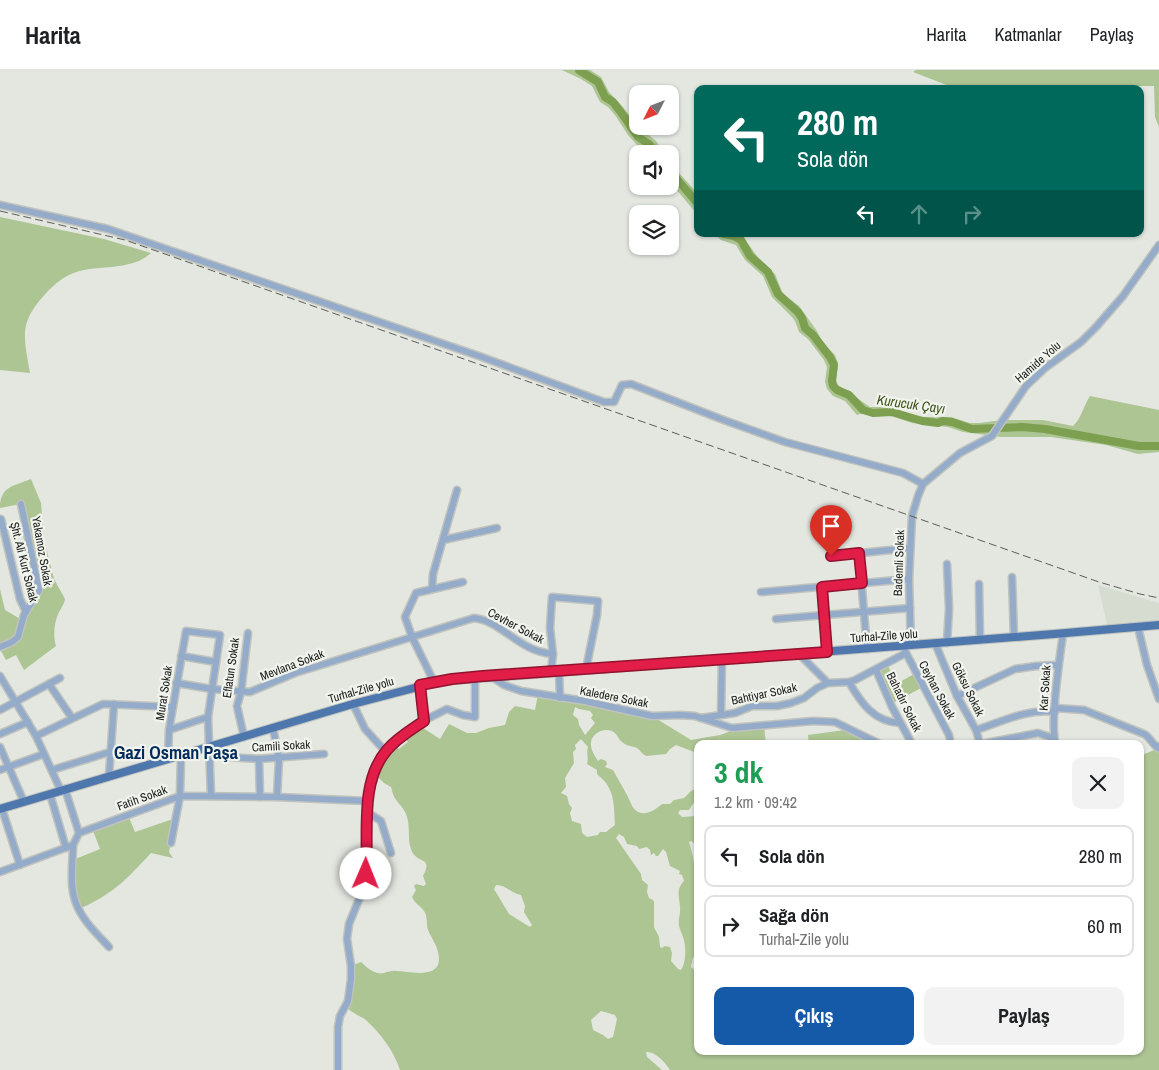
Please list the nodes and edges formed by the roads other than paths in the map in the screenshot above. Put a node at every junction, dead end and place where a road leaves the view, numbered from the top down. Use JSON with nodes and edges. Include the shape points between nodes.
{"nodes":[{"id":1,"x":0,"y":205,"type":"edge"},
{"id":2,"x":1159,"y":245,"type":"edge"},
{"id":3,"x":924,"y":484,"type":"junction"},
{"id":4,"x":457,"y":490,"type":"dead end"},
{"id":5,"x":21,"y":504,"type":"dead end"},
{"id":6,"x":1,"y":518,"type":"dead end"},
{"id":7,"x":497,"y":528,"type":"dead end"},
{"id":8,"x":443,"y":540,"type":"junction"},
{"id":9,"x":910,"y":548,"type":"junction"},
{"id":10,"x":859,"y":553,"type":"junction"},
{"id":11,"x":831,"y":556,"type":"dead end"},
{"id":12,"x":947,"y":564,"type":"dead end"},
{"id":13,"x":1012,"y":577,"type":"dead end"},
{"id":14,"x":909,"y":579,"type":"junction"},
{"id":15,"x":463,"y":582,"type":"dead end"},
{"id":16,"x":862,"y":583,"type":"junction"},
{"id":17,"x":979,"y":584,"type":"dead end"},
{"id":18,"x":822,"y":587,"type":"junction"},
{"id":19,"x":432,"y":589,"type":"junction"},
{"id":20,"x":761,"y":592,"type":"dead end"},
{"id":21,"x":910,"y":608,"type":"junction"},
{"id":22,"x":26,"y":612,"type":"junction"},
{"id":23,"x":864,"y":613,"type":"junction"},
{"id":24,"x":825,"y":615,"type":"junction"},
{"id":25,"x":776,"y":619,"type":"dead end"},
{"id":26,"x":1159,"y":625,"type":"edge"},
{"id":27,"x":1138,"y":627,"type":"junction"},
{"id":28,"x":248,"y":633,"type":"dead end"},
{"id":29,"x":1063,"y":634,"type":"junction"},
{"id":30,"x":412,"y":637,"type":"junction"},
{"id":31,"x":1014,"y":638,"type":"junction"},
{"id":32,"x":980,"y":640,"type":"junction"},
{"id":33,"x":947,"y":643,"type":"junction"},
{"id":34,"x":935,"y":644,"type":"junction"},
{"id":35,"x":0,"y":647,"type":"edge"},
{"id":36,"x":907,"y":648,"type":"junction"},
{"id":37,"x":867,"y":649,"type":"junction"},
{"id":38,"x":827,"y":652,"type":"junction"},
{"id":39,"x":552,"y":654,"type":"junction"},
{"id":40,"x":799,"y":654,"type":"junction"},
{"id":41,"x":181,"y":656,"type":"junction"},
{"id":42,"x":722,"y":660,"type":"junction"},
{"id":43,"x":216,"y":662,"type":"junction"},
{"id":44,"x":1058,"y":665,"type":"junction"},
{"id":45,"x":586,"y":669,"type":"junction"},
{"id":46,"x":876,"y":670,"type":"junction"},
{"id":47,"x":555,"y":671,"type":"junction"},
{"id":48,"x":0,"y":676,"type":"edge"},
{"id":49,"x":490,"y":676,"type":"junction"},
{"id":50,"x":475,"y":677,"type":"junction"},
{"id":51,"x":60,"y":678,"type":"dead end"},
{"id":52,"x":434,"y":682,"type":"junction"},
{"id":53,"x":849,"y":682,"type":"junction"},
{"id":54,"x":176,"y":683,"type":"junction"},
{"id":55,"x":828,"y":683,"type":"junction"},
{"id":56,"x":49,"y":684,"type":"junction"},
{"id":57,"x":420,"y":685,"type":"junction"},
{"id":58,"x":212,"y":689,"type":"junction"},
{"id":59,"x":241,"y":692,"type":"junction"},
{"id":60,"x":957,"y":696,"type":"junction"},
{"id":61,"x":560,"y":698,"type":"junction"},
{"id":62,"x":1159,"y":699,"type":"edge"},
{"id":63,"x":16,"y":702,"type":"junction"},
{"id":64,"x":114,"y":704,"type":"junction"},
{"id":65,"x":354,"y":704,"type":"junction"},
{"id":66,"x":173,"y":707,"type":"junction"},
{"id":67,"x":0,"y":710,"type":"edge"},
{"id":68,"x":1055,"y":710,"type":"junction"},
{"id":69,"x":721,"y":714,"type":"junction"},
{"id":70,"x":208,"y":717,"type":"junction"},
{"id":71,"x":72,"y":718,"type":"junction"},
{"id":72,"x":701,"y":718,"type":"junction"},
{"id":73,"x":424,"y":721,"type":"junction"},
{"id":74,"x":28,"y":722,"type":"junction"},
{"id":75,"x":900,"y":723,"type":"junction"},
{"id":76,"x":273,"y":728,"type":"junction"},
{"id":77,"x":169,"y":730,"type":"junction"},
{"id":78,"x":976,"y":730,"type":"junction"},
{"id":79,"x":0,"y":734,"type":"edge"},
{"id":80,"x":36,"y":736,"type":"junction"},
{"id":81,"x":244,"y":737,"type":"junction"},
{"id":82,"x":872,"y":740,"type":"edge"},
{"id":83,"x":910,"y":740,"type":"edge"},
{"id":84,"x":950,"y":740,"type":"edge"},
{"id":85,"x":979,"y":740,"type":"edge"},
{"id":86,"x":1001,"y":740,"type":"edge"},
{"id":87,"x":1053,"y":740,"type":"edge"},
{"id":88,"x":1055,"y":740,"type":"edge"},
{"id":89,"x":210,"y":746,"type":"junction"},
{"id":90,"x":1159,"y":746,"type":"edge"},
{"id":91,"x":0,"y":747,"type":"edge"},
{"id":92,"x":385,"y":751,"type":"junction"},
{"id":93,"x":110,"y":752,"type":"junction"},
{"id":94,"x":44,"y":754,"type":"junction"},
{"id":95,"x":324,"y":754,"type":"dead end"},
{"id":96,"x":181,"y":755,"type":"junction"},
{"id":97,"x":210,"y":756,"type":"junction"},
{"id":98,"x":168,"y":759,"type":"junction"},
{"id":99,"x":259,"y":759,"type":"junction"},
{"id":100,"x":279,"y":759,"type":"junction"},
{"id":101,"x":9,"y":766,"type":"junction"},
{"id":102,"x":0,"y":770,"type":"edge"},
{"id":103,"x":52,"y":770,"type":"junction"},
{"id":104,"x":109,"y":776,"type":"junction"},
{"id":105,"x":63,"y":790,"type":"junction"},
{"id":106,"x":50,"y":794,"type":"junction"},
{"id":107,"x":180,"y":796,"type":"junction"},
{"id":108,"x":211,"y":796,"type":"junction"},
{"id":109,"x":260,"y":797,"type":"junction"},
{"id":110,"x":277,"y":797,"type":"junction"},
{"id":111,"x":367,"y":801,"type":"junction"},
{"id":112,"x":24,"y":802,"type":"junction"},
{"id":113,"x":1,"y":809,"type":"edge"},
{"id":114,"x":367,"y":812,"type":"junction"},
{"id":115,"x":79,"y":833,"type":"junction"},
{"id":116,"x":171,"y":843,"type":"dead end"},
{"id":117,"x":73,"y":845,"type":"junction"},
{"id":118,"x":66,"y":848,"type":"junction"},
{"id":119,"x":391,"y":853,"type":"dead end"},
{"id":120,"x":20,"y":865,"type":"junction"},
{"id":121,"x":0,"y":872,"type":"edge"},
{"id":122,"x":109,"y":947,"type":"dead end"},
{"id":123,"x":338,"y":1070,"type":"edge"}],
"edges":[{"from":1,"to":3,"type":"street","via":[[108,229],[604,402],[614,402],[622,385],[632,384],[785,442],[903,472]]},
{"from":2,"to":3,"type":"street","name":"Hamide Yolu","via":[[1096,327],[1026,386],[995,432],[960,453]]},
{"from":3,"to":9,"type":"street","name":"Bademli Sokak","via":[[913,513]]},
{"from":4,"to":8,"type":"street"},
{"from":5,"to":22,"type":"street","name":"Yakamoz Sokak","via":[[39,586],[38,595]]},
{"from":6,"to":22,"type":"street","name":"Şht. Ali Kurt Sokak"},
{"from":7,"to":8,"type":"street"},
{"from":8,"to":19,"type":"street"},
{"from":9,"to":10,"type":"street"},
{"from":9,"to":14,"type":"street","name":"Bademli Sokak"},
{"from":10,"to":11,"type":"street"},
{"from":10,"to":16,"type":"street"},
{"from":12,"to":33,"type":"street","via":[[950,610]]},
{"from":13,"to":31,"type":"street"},
{"from":14,"to":16,"type":"street"},
{"from":14,"to":21,"type":"street","name":"Bademli Sokak"},
{"from":15,"to":19,"type":"street"},
{"from":16,"to":18,"type":"street"},
{"from":16,"to":23,"type":"street"},
{"from":17,"to":32,"type":"street"},
{"from":18,"to":20,"type":"street"},
{"from":18,"to":24,"type":"street"},
{"from":19,"to":30,"type":"street","via":[[415,594],[405,617]]},
{"from":21,"to":23,"type":"street"},
{"from":21,"to":36,"type":"street","name":"Bademli Sokak"},
{"from":22,"to":35,"type":"street","name":"Yakamoz Sokak","via":[[18,637]]},
{"from":23,"to":24,"type":"street"},
{"from":23,"to":37,"type":"street"},
{"from":24,"to":25,"type":"street"},
{"from":24,"to":38,"type":"street"},
{"from":26,"to":27,"type":"main road","name":"Turhal-Zile yolu"},
{"from":27,"to":29,"type":"main road","name":"Turhal-Zile yolu"},
{"from":27,"to":62,"type":"street"},
{"from":28,"to":59,"type":"street","name":"Eflatun Sokak"},
{"from":29,"to":31,"type":"main road","name":"Turhal-Zile yolu"},
{"from":29,"to":44,"type":"street","name":"Kar Sokak"},
{"from":30,"to":39,"type":"street","name":"Cevher Sokak","via":[[477,618],[529,648]]},
{"from":30,"to":52,"type":"street"},
{"from":30,"to":59,"type":"street","name":"Mevlana Sokak","via":[[295,673],[255,691]]},
{"from":31,"to":32,"type":"main road","name":"Turhal-Zile yolu"},
{"from":32,"to":33,"type":"main road","name":"Turhal-Zile yolu"},
{"from":33,"to":34,"type":"main road","name":"Turhal-Zile yolu"},
{"from":34,"to":36,"type":"main road","name":"Turhal-Zile yolu"},
{"from":34,"to":60,"type":"street","name":"Göksu Sokak"},
{"from":36,"to":37,"type":"main road","name":"Turhal-Zile yolu"},
{"from":36,"to":46,"type":"street"},
{"from":36,"to":84,"type":"street","name":"Ceyhan Sokak"},
{"from":37,"to":38,"type":"main road","name":"Turhal-Zile yolu"},
{"from":38,"to":40,"type":"main road","name":"Turhal-Zile yolu"},
{"from":39,"to":45,"type":"street","via":[[552,596],[598,601]]},
{"from":39,"to":47,"type":"street"},
{"from":40,"to":42,"type":"main road","name":"Turhal-Zile yolu"},
{"from":40,"to":55,"type":"street"},
{"from":41,"to":43,"type":"street"},
{"from":41,"to":43,"type":"street","name":"Murat Sokak","via":[[186,631],[220,634]]},
{"from":41,"to":54,"type":"street","name":"Murat Sokak"},
{"from":42,"to":45,"type":"main road","name":"Turhal-Zile yolu"},
{"from":42,"to":69,"type":"street"},
{"from":43,"to":58,"type":"street"},
{"from":44,"to":60,"type":"street","via":[[1015,669]]},
{"from":44,"to":68,"type":"street","name":"Kar Sokak"},
{"from":45,"to":47,"type":"main road","name":"Turhal-Zile yolu"},
{"from":46,"to":53,"type":"street"},
{"from":46,"to":75,"type":"street","name":"Bahadır Sokak"},
{"from":47,"to":49,"type":"main road","name":"Turhal-Zile yolu"},
{"from":47,"to":61,"type":"street"},
{"from":48,"to":63,"type":"street"},
{"from":49,"to":50,"type":"main road","name":"Turhal-Zile yolu"},
{"from":49,"to":61,"type":"street","name":"Kaledere Sokak","via":[[510,688]]},
{"from":50,"to":52,"type":"main road","name":"Turhal-Zile yolu"},
{"from":50,"to":73,"type":"street","via":[[475,717],[447,709]]},
{"from":51,"to":56,"type":"street"},
{"from":52,"to":57,"type":"main road","name":"Turhal-Zile yolu"},
{"from":53,"to":55,"type":"street"},
{"from":53,"to":75,"type":"street","via":[[872,714]]},
{"from":54,"to":58,"type":"street","name":"Mevlana Sokak"},
{"from":54,"to":66,"type":"street","name":"Murat Sokak"},
{"from":55,"to":69,"type":"street","name":"Bahtiyar Sokak","via":[[792,703],[752,706],[739,712]]},
{"from":56,"to":63,"type":"street"},
{"from":56,"to":71,"type":"street"},
{"from":57,"to":65,"type":"main road","name":"Turhal-Zile yolu"},
{"from":57,"to":73,"type":"street"},
{"from":58,"to":59,"type":"street","name":"Mevlana Sokak"},
{"from":58,"to":70,"type":"street"},
{"from":59,"to":81,"type":"street","name":"Eflatun Sokak","via":[[237,706]]},
{"from":60,"to":78,"type":"street","name":"Göksu Sokak"},
{"from":61,"to":72,"type":"street","name":"Kaledere Sokak","via":[[652,716],[680,714]]},
{"from":63,"to":67,"type":"street"},
{"from":63,"to":74,"type":"street"},
{"from":64,"to":66,"type":"street"},
{"from":64,"to":71,"type":"street","via":[[103,704]]},
{"from":64,"to":93,"type":"street"},
{"from":65,"to":76,"type":"main road","name":"Turhal-Zile yolu"},
{"from":65,"to":92,"type":"street","via":[[365,729]]},
{"from":66,"to":77,"type":"street","name":"Murat Sokak"},
{"from":68,"to":78,"type":"street","via":[[1020,715]]},
{"from":68,"to":88,"type":"street","name":"Kar Sokak"},
{"from":68,"to":90,"type":"street","via":[[1084,710],[1144,734]]},
{"from":69,"to":72,"type":"street","name":"Bahtiyar Sokak"},
{"from":70,"to":77,"type":"street"},
{"from":70,"to":89,"type":"street"},
{"from":71,"to":80,"type":"street"},
{"from":72,"to":82,"type":"street","name":"Kaledere Sokak","via":[[725,727],[740,728],[835,722]]},
{"from":73,"to":92,"type":"street"},
{"from":74,"to":79,"type":"street"},
{"from":74,"to":80,"type":"street"},
{"from":75,"to":83,"type":"street","name":"Bahadır Sokak"},
{"from":76,"to":81,"type":"main road","name":"Turhal-Zile yolu"},
{"from":76,"to":100,"type":"street"},
{"from":77,"to":98,"type":"street","name":"Murat Sokak"},
{"from":78,"to":85,"type":"street","name":"Göksu Sokak"},
{"from":80,"to":94,"type":"street"},
{"from":81,"to":89,"type":"main road","name":"Turhal-Zile yolu"},
{"from":86,"to":87,"type":"street","via":[[1038,733]]},
{"from":89,"to":96,"type":"main road","name":"Turhal-Zile yolu"},
{"from":89,"to":97,"type":"street"},
{"from":91,"to":101,"type":"street"},
{"from":92,"to":111,"type":"street"},
{"from":93,"to":103,"type":"street"},
{"from":93,"to":104,"type":"street"},
{"from":94,"to":101,"type":"street"},
{"from":94,"to":103,"type":"street"},
{"from":95,"to":100,"type":"street","name":"Camili Sokak"},
{"from":96,"to":98,"type":"main road","name":"Turhal-Zile yolu"},
{"from":96,"to":107,"type":"street"},
{"from":97,"to":99,"type":"street","name":"Camili Sokak"},
{"from":97,"to":108,"type":"street"},
{"from":98,"to":104,"type":"main road","name":"Turhal-Zile yolu"},
{"from":99,"to":100,"type":"street","name":"Camili Sokak"},
{"from":99,"to":109,"type":"street"},
{"from":100,"to":110,"type":"street"},
{"from":101,"to":102,"type":"street"},
{"from":101,"to":112,"type":"street"},
{"from":103,"to":105,"type":"street"},
{"from":104,"to":105,"type":"main road","name":"Turhal-Zile yolu"},
{"from":105,"to":106,"type":"main road","name":"Turhal-Zile yolu"},
{"from":105,"to":115,"type":"street"},
{"from":106,"to":112,"type":"main road","name":"Turhal-Zile yolu"},
{"from":106,"to":118,"type":"street"},
{"from":107,"to":108,"type":"street","name":"Fatih Sokak"},
{"from":107,"to":115,"type":"street","name":"Fatih Sokak"},
{"from":107,"to":116,"type":"street"},
{"from":108,"to":109,"type":"street","name":"Fatih Sokak"},
{"from":109,"to":110,"type":"street","name":"Fatih Sokak"},
{"from":110,"to":111,"type":"street","name":"Fatih Sokak"},
{"from":111,"to":114,"type":"street"},
{"from":112,"to":113,"type":"main road","name":"Turhal-Zile yolu"},
{"from":113,"to":120,"type":"street"},
{"from":114,"to":119,"type":"street","via":[[381,821]]},
{"from":114,"to":123,"type":"street","via":[[366,874],[348,932],[351,979],[348,1001],[338,1027]]},
{"from":115,"to":117,"type":"street"},
{"from":117,"to":118,"type":"street"},
{"from":117,"to":122,"type":"street","via":[[72,883],[76,904]]},
{"from":118,"to":120,"type":"street"},
{"from":120,"to":121,"type":"street"}]}
